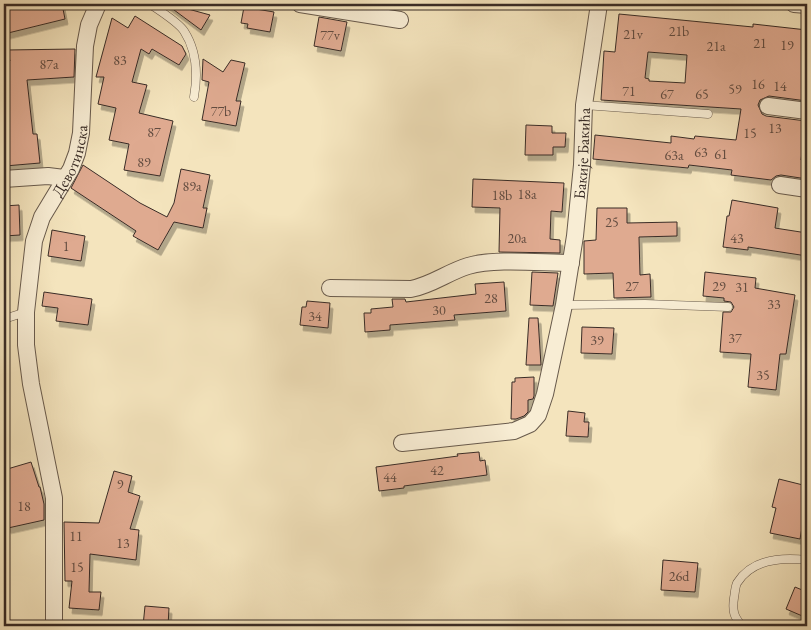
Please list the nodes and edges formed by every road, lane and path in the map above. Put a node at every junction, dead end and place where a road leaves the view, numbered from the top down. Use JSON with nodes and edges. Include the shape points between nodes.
{"nodes":[{"id":1,"x":98,"y":4,"type":"edge"},
{"id":2,"x":150,"y":4,"type":"edge"},
{"id":3,"x":300,"y":4,"type":"edge"},
{"id":4,"x":599,"y":4,"type":"edge"},
{"id":5,"x":794,"y":4,"type":"edge"},
{"id":6,"x":807,"y":5,"type":"edge"},
{"id":7,"x":400,"y":20,"type":"dead end"},
{"id":8,"x":194,"y":96,"type":"dead end"},
{"id":9,"x":584,"y":105,"type":"junction"},
{"id":10,"x":768,"y":106,"type":"dead end"},
{"id":11,"x":807,"y":111,"type":"edge"},
{"id":12,"x":708,"y":114,"type":"dead end"},
{"id":13,"x":64,"y":178,"type":"junction"},
{"id":14,"x":4,"y":179,"type":"edge"},
{"id":15,"x":780,"y":186,"type":"dead end"},
{"id":16,"x":807,"y":189,"type":"edge"},
{"id":17,"x":571,"y":263,"type":"junction"},
{"id":18,"x":330,"y":288,"type":"dead end"},
{"id":19,"x":564,"y":305,"type":"junction"},
{"id":20,"x":728,"y":307,"type":"dead end"},
{"id":21,"x":26,"y":312,"type":"junction"},
{"id":22,"x":4,"y":319,"type":"edge"},
{"id":23,"x":402,"y":443,"type":"dead end"},
{"id":24,"x":807,"y":560,"type":"edge"},
{"id":25,"x":54,"y":626,"type":"edge"},
{"id":26,"x":742,"y":626,"type":"edge"}],
"edges":[{"from":1,"to":13,"type":"street","name":"Девотинска","via":[[85,46],[82,133],[77,153]]},
{"from":2,"to":8,"type":"lane","via":[[184,30],[191,44],[197,71]]},
{"from":3,"to":7,"type":"street"},
{"from":4,"to":9,"type":"street","name":"Бакије Бакића"},
{"from":5,"to":6,"type":"street"},
{"from":9,"to":12,"type":"lane"},
{"from":9,"to":17,"type":"street","name":"Бакије Бакића","via":[[582,165]]},
{"from":10,"to":11,"type":"street"},
{"from":13,"to":14,"type":"street"},
{"from":13,"to":21,"type":"street","name":"Девотинска","via":[[42,217],[34,240]]},
{"from":15,"to":16,"type":"street"},
{"from":17,"to":18,"type":"street","via":[[482,262],[423,287]]},
{"from":17,"to":19,"type":"street","name":"Бакије Бакића"},
{"from":19,"to":20,"type":"lane"},
{"from":19,"to":23,"type":"street","name":"Бакије Бакића","via":[[546,394],[538,415],[530,424],[514,431]]},
{"from":21,"to":22,"type":"lane"},
{"from":21,"to":25,"type":"street","name":"Девотинска","via":[[30,384],[54,498]]},
{"from":24,"to":26,"type":"lane","via":[[789,558],[764,562],[749,570],[736,584],[733,602],[734,617]]}]}
